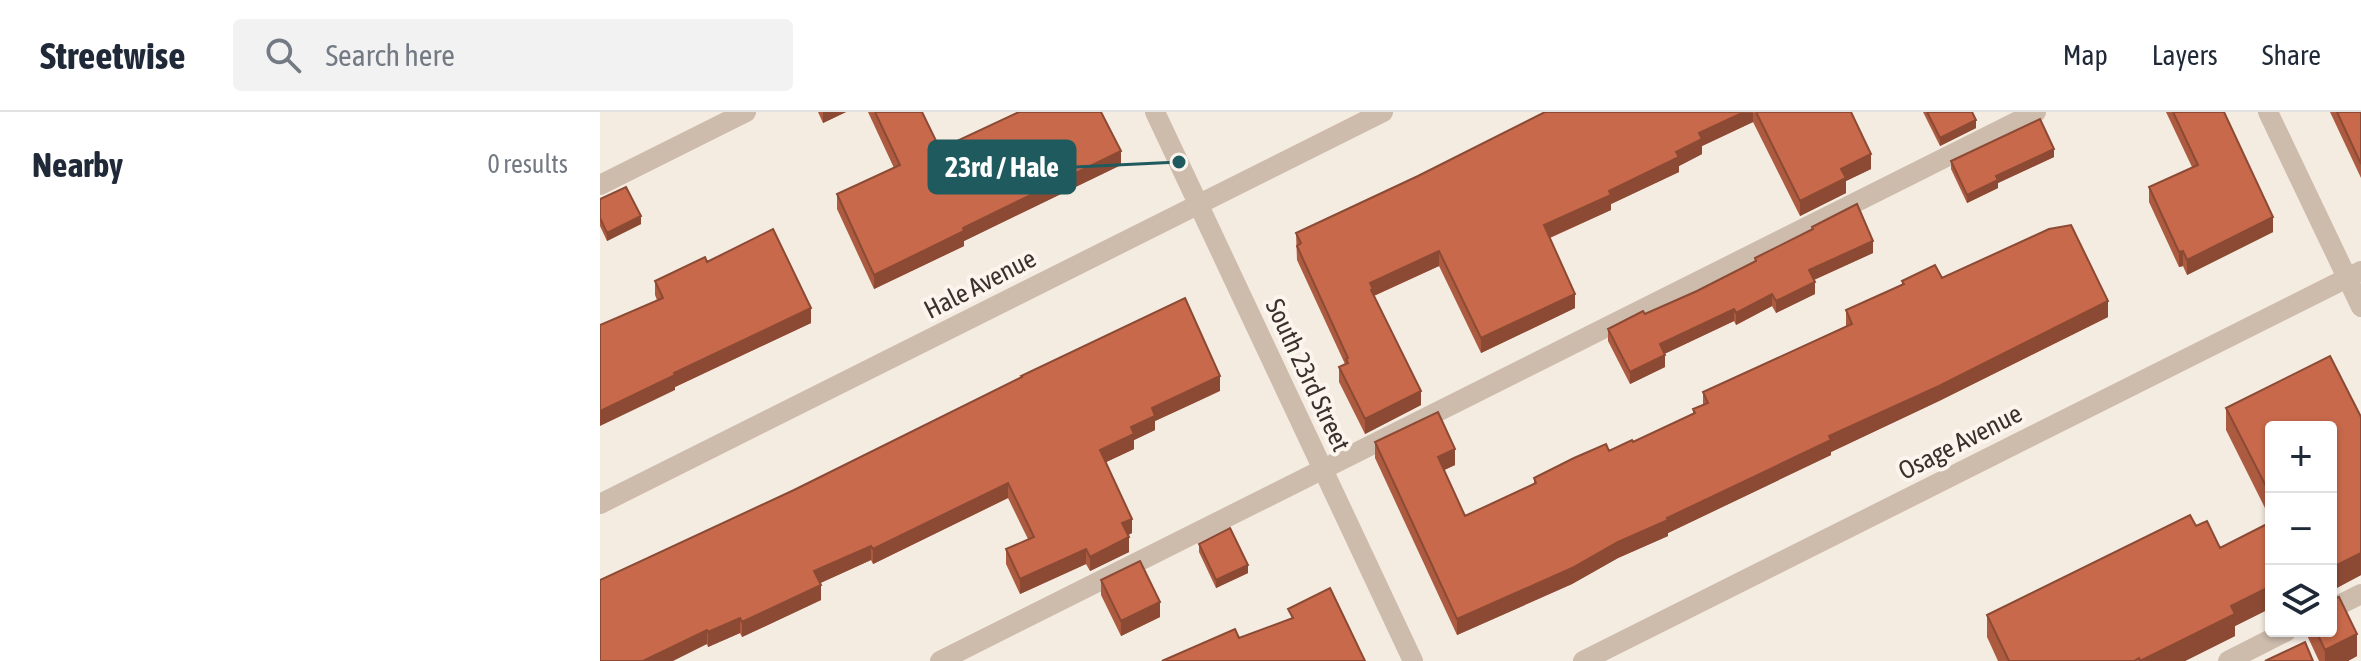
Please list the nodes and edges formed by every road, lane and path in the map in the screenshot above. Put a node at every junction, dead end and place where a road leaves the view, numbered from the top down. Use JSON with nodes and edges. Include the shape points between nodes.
{"nodes":[{"id":1,"x":746,"y":112,"type":"edge"},
{"id":2,"x":1155,"y":112,"type":"edge"},
{"id":3,"x":1383,"y":112,"type":"edge"},
{"id":4,"x":2036,"y":112,"type":"edge"},
{"id":5,"x":2268,"y":112,"type":"edge"},
{"id":6,"x":600,"y":185,"type":"edge"},
{"id":7,"x":1199,"y":205,"type":"junction"},
{"id":8,"x":2354,"y":274,"type":"edge"},
{"id":9,"x":2361,"y":307,"type":"edge"},
{"id":10,"x":1323,"y":468,"type":"junction"},
{"id":11,"x":600,"y":504,"type":"edge"},
{"id":12,"x":2361,"y":594,"type":"edge"},
{"id":13,"x":2337,"y":606,"type":"edge"},
{"id":14,"x":2275,"y":637,"type":"edge"},
{"id":15,"x":940,"y":661,"type":"edge"},
{"id":16,"x":1413,"y":661,"type":"edge"},
{"id":17,"x":1583,"y":661,"type":"edge"},
{"id":18,"x":2228,"y":661,"type":"edge"}],
"edges":[{"from":1,"to":6,"type":"street"},
{"from":2,"to":7,"type":"street","name":"South 23rd Street"},
{"from":3,"to":7,"type":"street","name":"Hale Avenue"},
{"from":4,"to":10,"type":"street"},
{"from":5,"to":8,"type":"street"},
{"from":7,"to":10,"type":"street","name":"South 23rd Street"},
{"from":7,"to":11,"type":"street","name":"Hale Avenue"},
{"from":8,"to":9,"type":"street"},
{"from":8,"to":17,"type":"street","name":"Osage Avenue"},
{"from":10,"to":15,"type":"street"},
{"from":10,"to":16,"type":"street","name":"South 23rd Street"},
{"from":12,"to":13,"type":"street"},
{"from":14,"to":18,"type":"street"}]}
